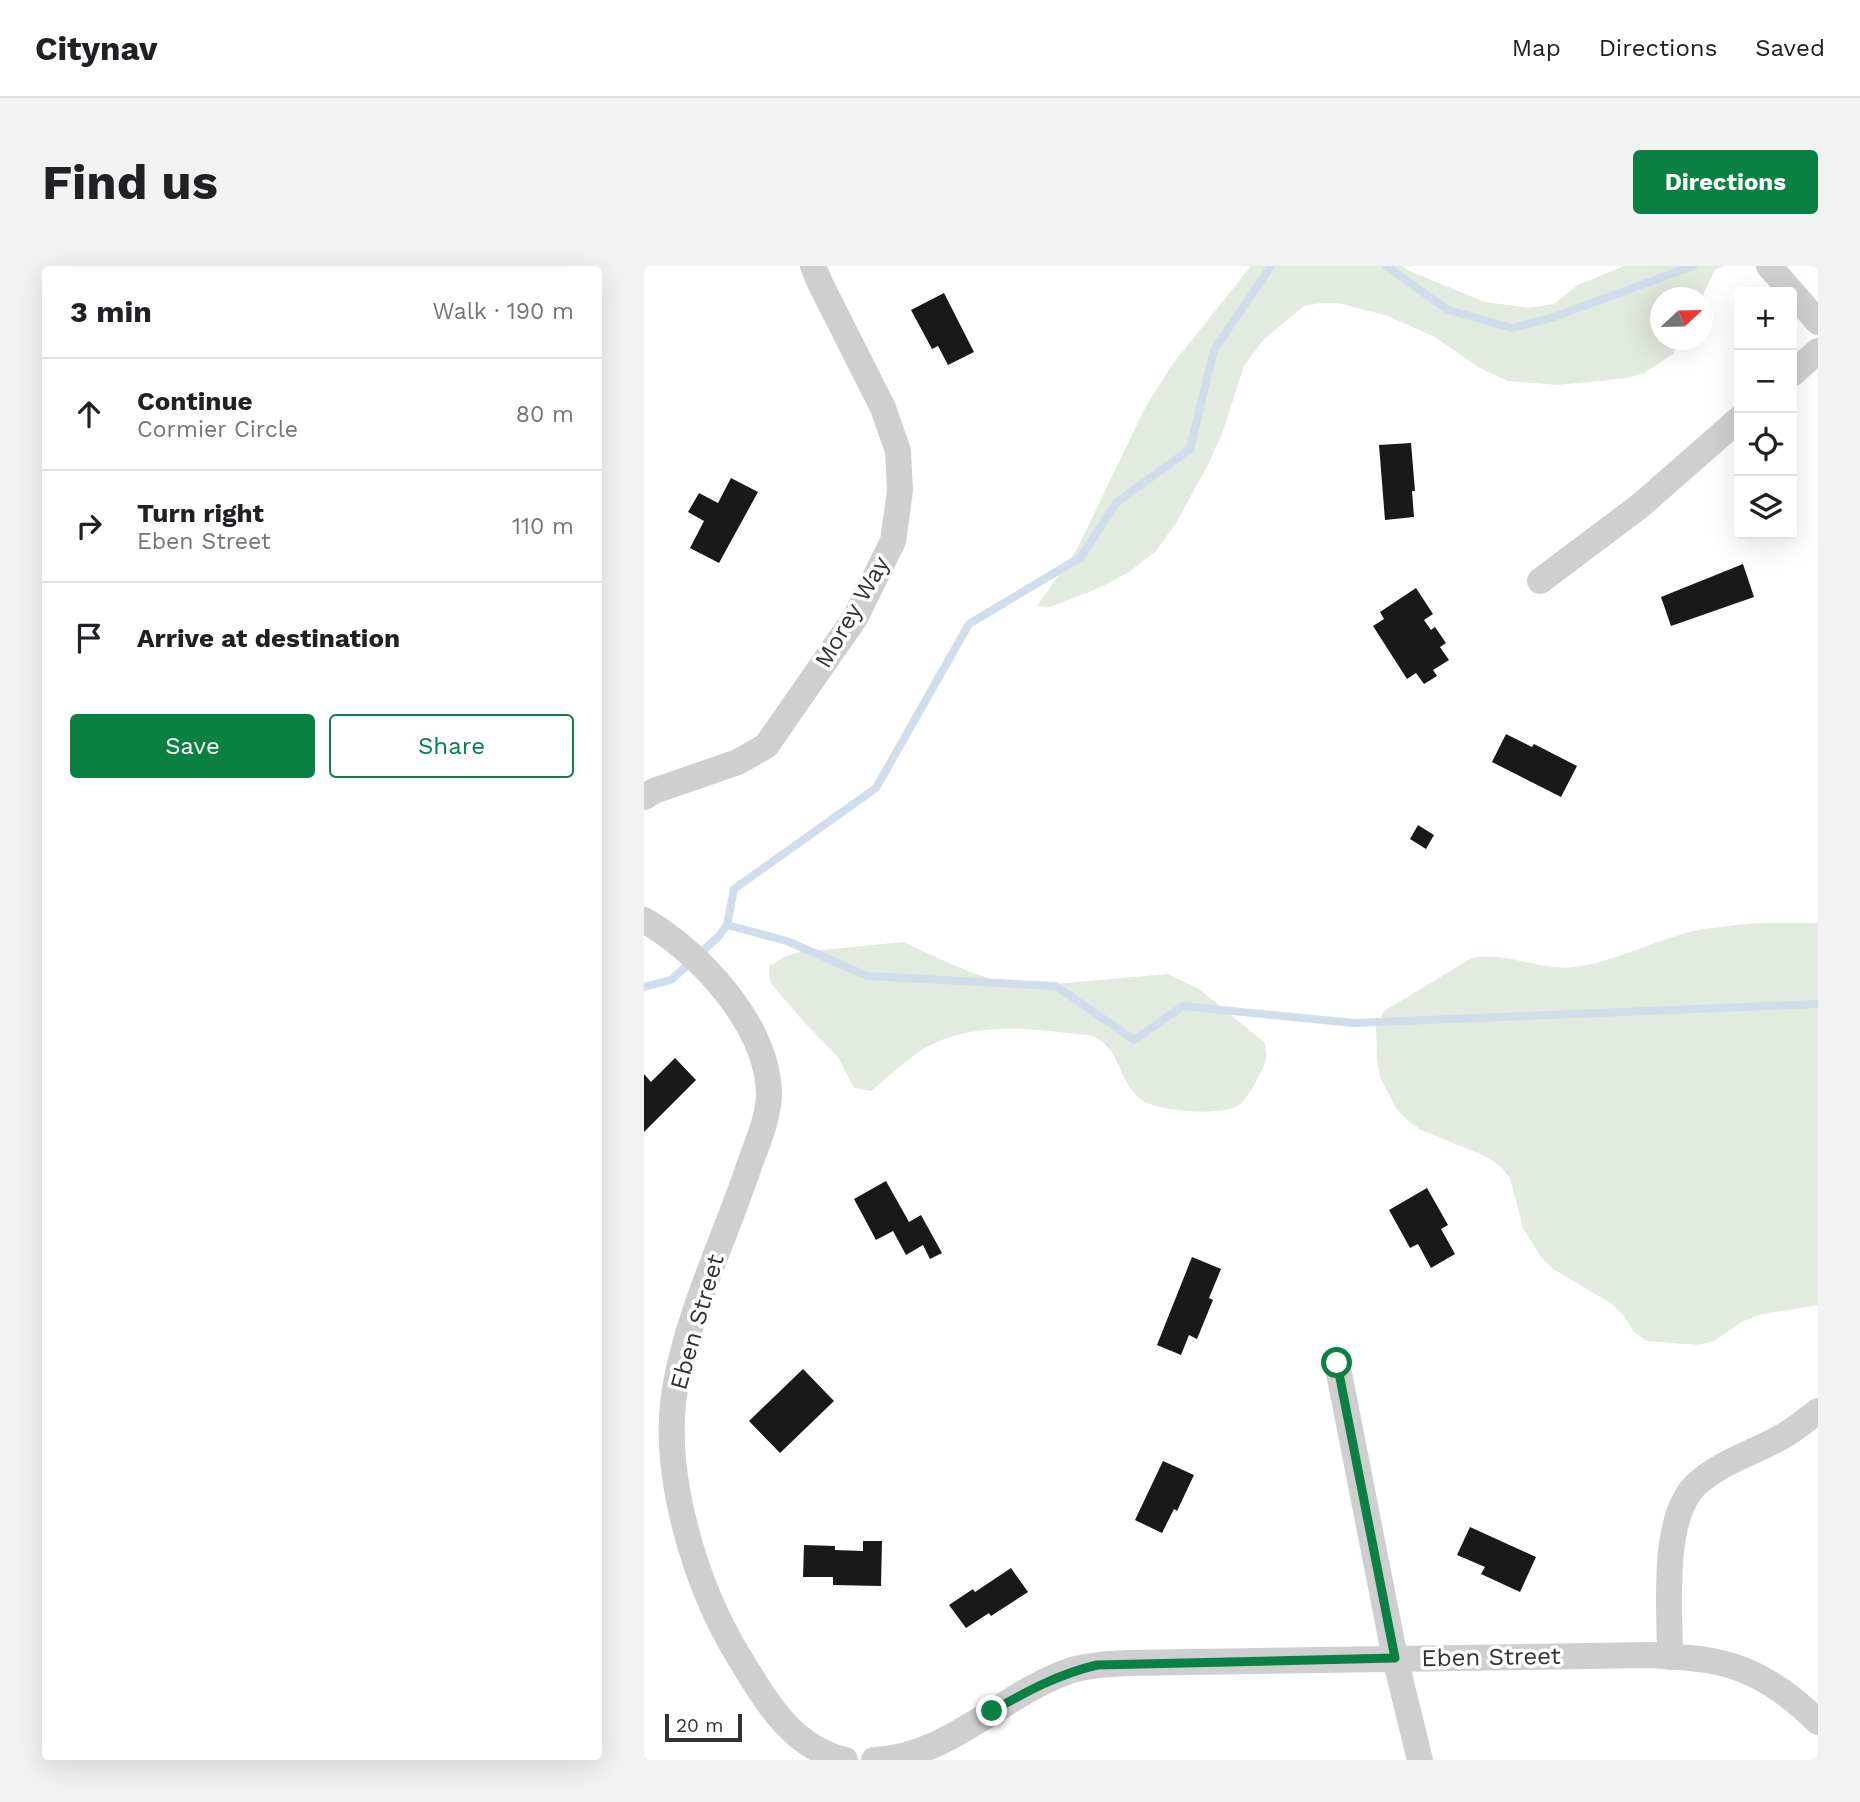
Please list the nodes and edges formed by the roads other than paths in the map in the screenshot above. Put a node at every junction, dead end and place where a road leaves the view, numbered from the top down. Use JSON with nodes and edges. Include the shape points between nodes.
{"nodes":[{"id":1,"x":813,"y":266,"type":"edge"},
{"id":2,"x":1769,"y":266,"type":"edge"},
{"id":3,"x":1818,"y":322,"type":"edge"},
{"id":4,"x":1818,"y":351,"type":"edge"},
{"id":5,"x":1797,"y":370,"type":"edge"},
{"id":6,"x":1734,"y":423,"type":"edge"},
{"id":7,"x":1540,"y":581,"type":"dead end"},
{"id":8,"x":644,"y":797,"type":"edge"},
{"id":9,"x":644,"y":920,"type":"edge"},
{"id":10,"x":1337,"y":1363,"type":"dead end"},
{"id":11,"x":1818,"y":1411,"type":"edge"},
{"id":12,"x":1670,"y":1657,"type":"junction"},
{"id":13,"x":1395,"y":1658,"type":"junction"},
{"id":14,"x":1818,"y":1722,"type":"edge"},
{"id":15,"x":845,"y":1760,"type":"edge"},
{"id":16,"x":874,"y":1760,"type":"edge"},
{"id":17,"x":1420,"y":1760,"type":"edge"}],
"edges":[{"from":1,"to":8,"type":"street","name":"Morey Way","via":[[883,408],[898,451],[900,491],[892,541],[855,618],[766,746],[738,762]]},
{"from":2,"to":3,"type":"street"},
{"from":4,"to":5,"type":"street"},
{"from":6,"to":7,"type":"street","via":[[1641,505]]},
{"from":9,"to":15,"type":"street","name":"Eben Street","via":[[680,943],[743,1016],[764,1062],[769,1095],[759,1141],[702,1286],[682,1356],[671,1430],[682,1511],[707,1591],[730,1641],[771,1709],[786,1727],[829,1756]]},
{"from":10,"to":13,"type":"street"},
{"from":11,"to":12,"type":"street","via":[[1785,1435],[1696,1483],[1678,1513],[1671,1546]]},
{"from":12,"to":13,"type":"street","name":"Eben Street"},
{"from":12,"to":14,"type":"street","name":"Eben Street","via":[[1718,1662],[1749,1673],[1775,1685]]},
{"from":13,"to":16,"type":"street","name":"Eben Street","via":[[1097,1665],[1040,1684],[921,1751]]},
{"from":13,"to":17,"type":"street"}]}
